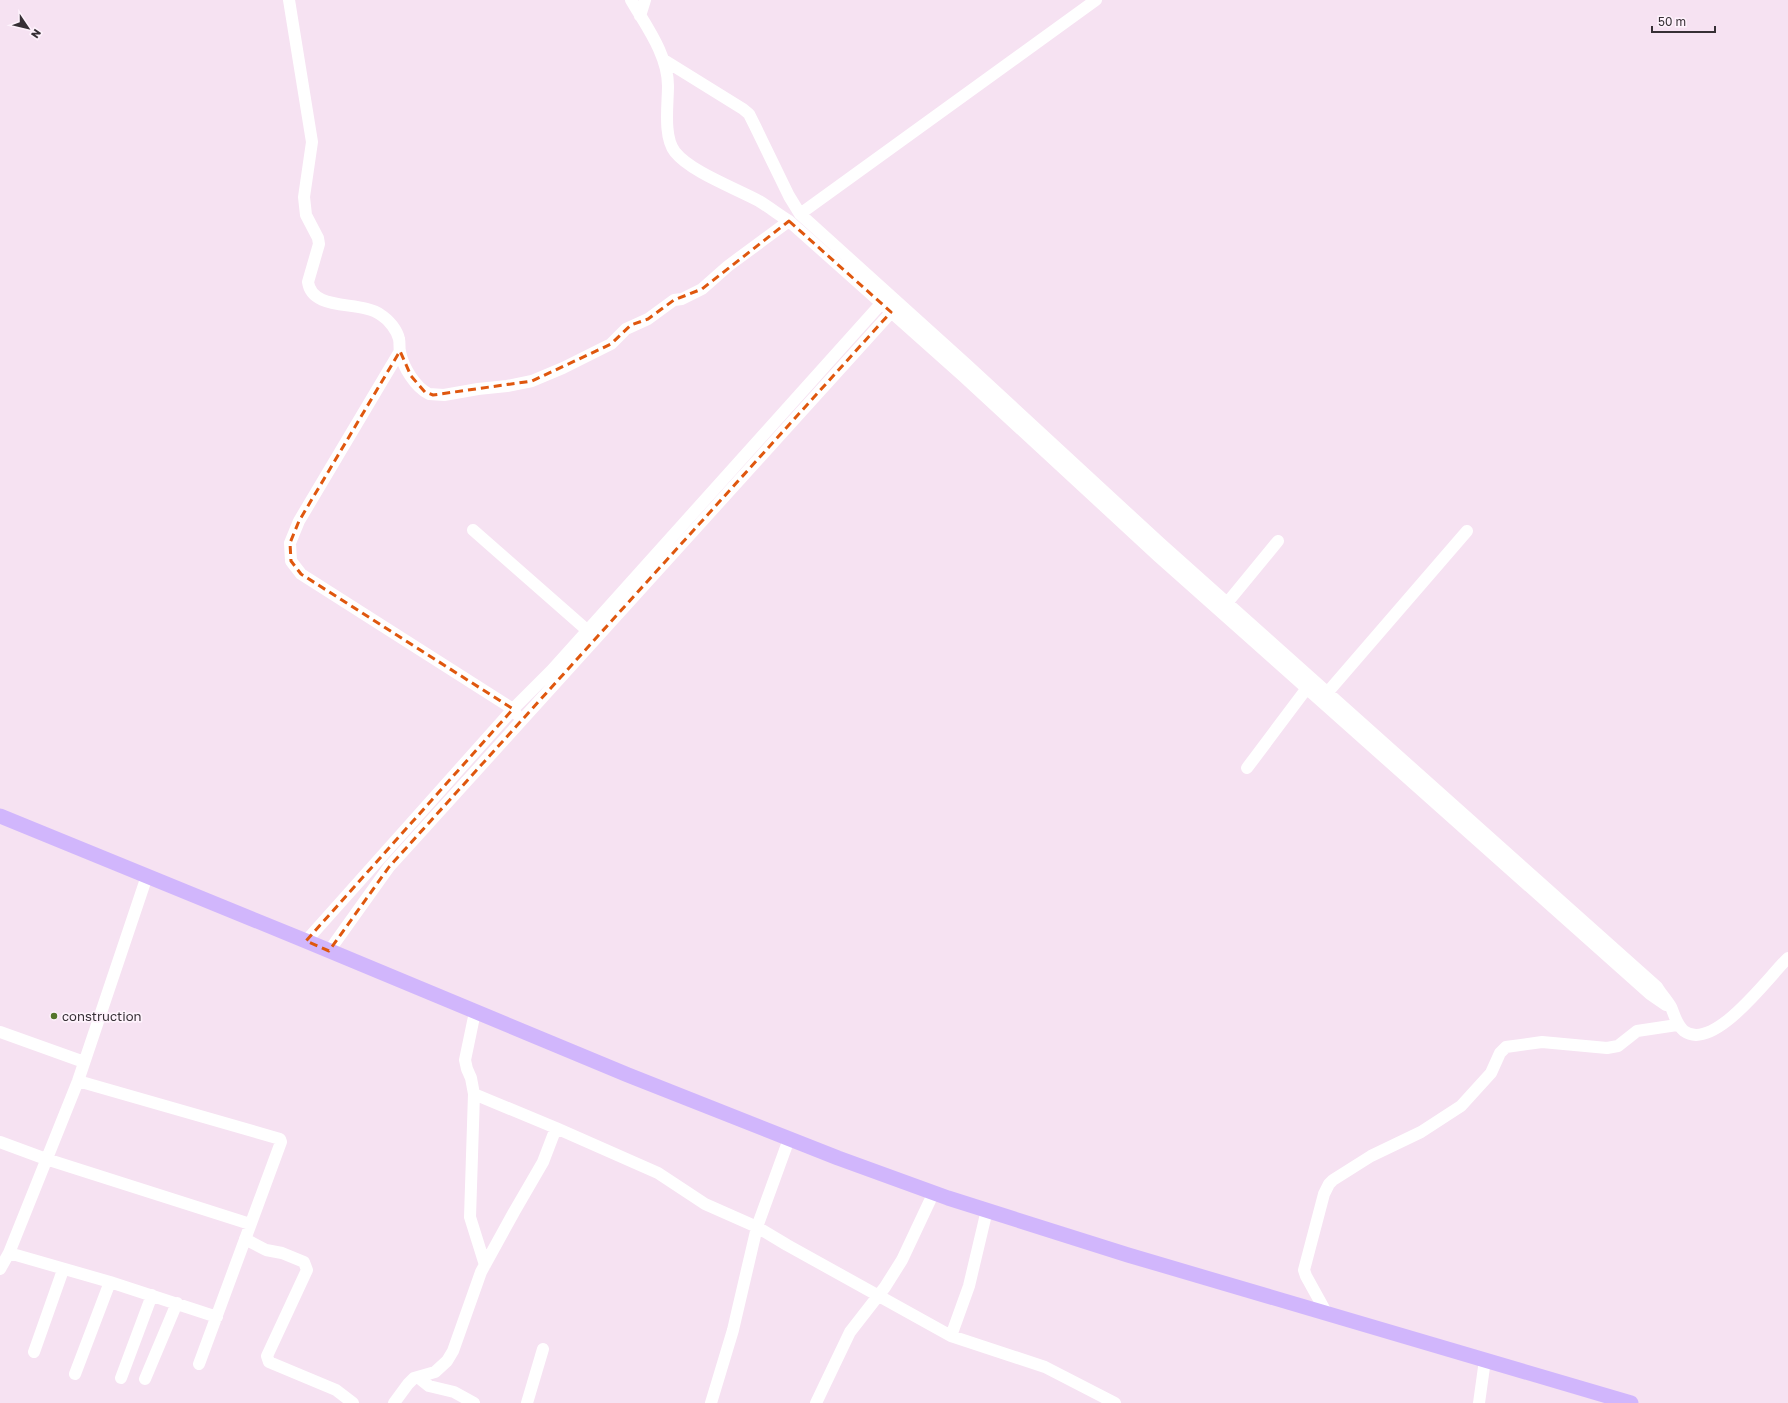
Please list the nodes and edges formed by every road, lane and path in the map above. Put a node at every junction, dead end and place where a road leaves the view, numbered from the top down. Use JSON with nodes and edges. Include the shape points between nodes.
{"nodes":[{"id":1,"x":289,"y":0,"type":"edge"},
{"id":2,"x":631,"y":0,"type":"edge"},
{"id":3,"x":645,"y":0,"type":"edge"},
{"id":4,"x":1096,"y":0,"type":"edge"},
{"id":5,"x":640,"y":16,"type":"junction"},
{"id":6,"x":664,"y":60,"type":"junction"},
{"id":7,"x":800,"y":214,"type":"junction"},
{"id":8,"x":789,"y":221,"type":"junction"},
{"id":9,"x":885,"y":299,"type":"junction"},
{"id":10,"x":895,"y":308,"type":"junction"},
{"id":11,"x":400,"y":351,"type":"junction"},
{"id":12,"x":473,"y":530,"type":"dead end"},
{"id":13,"x":1467,"y":531,"type":"dead end"},
{"id":14,"x":1278,"y":541,"type":"dead end"},
{"id":15,"x":1227,"y":603,"type":"junction"},
{"id":16,"x":588,"y":631,"type":"junction"},
{"id":17,"x":1307,"y":688,"type":"junction"},
{"id":18,"x":1327,"y":693,"type":"junction"},
{"id":19,"x":513,"y":709,"type":"junction"},
{"id":20,"x":521,"y":721,"type":"junction"},
{"id":21,"x":1247,"y":768,"type":"dead end"},
{"id":22,"x":0,"y":816,"type":"edge"},
{"id":23,"x":147,"y":876,"type":"junction"},
{"id":24,"x":306,"y":941,"type":"junction"},
{"id":25,"x":329,"y":951,"type":"junction"},
{"id":26,"x":1788,"y":958,"type":"edge"},
{"id":27,"x":1671,"y":1008,"type":"junction"},
{"id":28,"x":475,"y":1012,"type":"junction"},
{"id":29,"x":1678,"y":1024,"type":"junction"},
{"id":30,"x":0,"y":1032,"type":"edge"},
{"id":31,"x":84,"y":1062,"type":"junction"},
{"id":32,"x":78,"y":1081,"type":"junction"},
{"id":33,"x":474,"y":1094,"type":"junction"},
{"id":34,"x":556,"y":1128,"type":"junction"},
{"id":35,"x":789,"y":1138,"type":"junction"},
{"id":36,"x":0,"y":1142,"type":"edge"},
{"id":37,"x":46,"y":1159,"type":"junction"},
{"id":38,"x":934,"y":1192,"type":"junction"},
{"id":39,"x":987,"y":1210,"type":"junction"},
{"id":40,"x":250,"y":1224,"type":"junction"},
{"id":41,"x":757,"y":1227,"type":"junction"},
{"id":42,"x":246,"y":1239,"type":"junction"},
{"id":43,"x":8,"y":1253,"type":"junction"},
{"id":44,"x":485,"y":1266,"type":"junction"},
{"id":45,"x":0,"y":1269,"type":"edge"},
{"id":46,"x":63,"y":1270,"type":"junction"},
{"id":47,"x":110,"y":1282,"type":"junction"},
{"id":48,"x":152,"y":1295,"type":"junction"},
{"id":49,"x":878,"y":1296,"type":"junction"},
{"id":50,"x":177,"y":1303,"type":"junction"},
{"id":51,"x":1327,"y":1314,"type":"junction"},
{"id":52,"x":217,"y":1317,"type":"junction"},
{"id":53,"x":951,"y":1336,"type":"junction"},
{"id":54,"x":543,"y":1349,"type":"dead end"},
{"id":55,"x":34,"y":1352,"type":"dead end"},
{"id":56,"x":1485,"y":1360,"type":"junction"},
{"id":57,"x":199,"y":1364,"type":"dead end"},
{"id":58,"x":75,"y":1374,"type":"dead end"},
{"id":59,"x":121,"y":1378,"type":"dead end"},
{"id":60,"x":419,"y":1378,"type":"junction"},
{"id":61,"x":145,"y":1379,"type":"dead end"},
{"id":62,"x":353,"y":1403,"type":"edge"},
{"id":63,"x":394,"y":1403,"type":"edge"},
{"id":64,"x":474,"y":1403,"type":"edge"},
{"id":65,"x":527,"y":1403,"type":"edge"},
{"id":66,"x":711,"y":1403,"type":"edge"},
{"id":67,"x":816,"y":1403,"type":"edge"},
{"id":68,"x":1115,"y":1403,"type":"edge"},
{"id":69,"x":1479,"y":1403,"type":"edge"},
{"id":70,"x":1631,"y":1403,"type":"edge"}],
"edges":[{"from":1,"to":11,"type":"street","via":[[312,142],[304,197],[306,215],[319,244],[308,282],[309,288],[316,298],[370,309],[382,315],[400,340]]},
{"from":2,"to":5,"type":"street"},
{"from":3,"to":5,"type":"street"},
{"from":4,"to":7,"type":"street"},
{"from":5,"to":6,"type":"street"},
{"from":6,"to":7,"type":"street","via":[[725,96],[749,114]]},
{"from":6,"to":8,"type":"street","via":[[668,84],[669,142],[675,151],[702,172],[760,202]]},
{"from":7,"to":9,"type":"street"},
{"from":8,"to":9,"type":"street"},
{"from":8,"to":11,"type":"street","via":[[728,266],[702,289],[674,300],[648,319],[631,325],[611,344],[532,381],[433,395],[425,392],[411,376]]},
{"from":9,"to":10,"type":"street"},
{"from":9,"to":16,"type":"street"},
{"from":10,"to":15,"type":"street"},
{"from":10,"to":17,"type":"street","via":[[1158,556]]},
{"from":10,"to":20,"type":"street"},
{"from":11,"to":19,"type":"street","via":[[299,521],[290,543],[291,561],[301,574]]},
{"from":12,"to":16,"type":"street"},
{"from":13,"to":18,"type":"street"},
{"from":14,"to":15,"type":"street"},
{"from":15,"to":18,"type":"street"},
{"from":16,"to":19,"type":"street"},
{"from":17,"to":21,"type":"street"},
{"from":17,"to":27,"type":"street","via":[[1650,994]]},
{"from":18,"to":27,"type":"street","via":[[1657,987]]},
{"from":19,"to":20,"type":"street"},
{"from":19,"to":24,"type":"street"},
{"from":20,"to":25,"type":"street","via":[[390,867]]},
{"from":22,"to":23,"type":"main road"},
{"from":23,"to":24,"type":"main road"},
{"from":23,"to":31,"type":"street"},
{"from":24,"to":25,"type":"main road"},
{"from":25,"to":28,"type":"main road"},
{"from":26,"to":29,"type":"street","via":[[1740,1010],[1714,1030],[1697,1035],[1690,1034]]},
{"from":27,"to":29,"type":"street"},
{"from":28,"to":33,"type":"street","via":[[465,1060]]},
{"from":28,"to":35,"type":"main road"},
{"from":29,"to":51,"type":"street","via":[[1638,1031],[1618,1046],[1607,1048],[1542,1042],[1506,1047],[1500,1053],[1491,1073],[1461,1106],[1421,1132],[1371,1156],[1333,1180],[1324,1194],[1305,1264],[1306,1276]]},
{"from":30,"to":31,"type":"street"},
{"from":31,"to":32,"type":"street"},
{"from":32,"to":37,"type":"street"},
{"from":32,"to":40,"type":"street","via":[[280,1140],[280,1146]]},
{"from":33,"to":34,"type":"street"},
{"from":33,"to":44,"type":"street","via":[[470,1217]]},
{"from":34,"to":41,"type":"street","via":[[658,1173],[705,1204]]},
{"from":34,"to":44,"type":"street","via":[[542,1162]]},
{"from":35,"to":38,"type":"main road"},
{"from":35,"to":41,"type":"street"},
{"from":36,"to":37,"type":"street"},
{"from":37,"to":40,"type":"street"},
{"from":37,"to":43,"type":"street"},
{"from":38,"to":39,"type":"main road"},
{"from":38,"to":49,"type":"street","via":[[902,1260]]},
{"from":39,"to":51,"type":"main road"},
{"from":39,"to":53,"type":"street","via":[[969,1286]]},
{"from":40,"to":42,"type":"street"},
{"from":41,"to":49,"type":"street"},
{"from":41,"to":66,"type":"street","via":[[734,1330]]},
{"from":42,"to":52,"type":"street"},
{"from":42,"to":62,"type":"street","via":[[266,1250],[304,1262],[307,1270],[267,1356],[269,1362],[336,1390]]},
{"from":43,"to":45,"type":"street"},
{"from":43,"to":46,"type":"street"},
{"from":44,"to":60,"type":"street","via":[[447,1361],[436,1372]]},
{"from":46,"to":47,"type":"street"},
{"from":46,"to":55,"type":"street"},
{"from":47,"to":48,"type":"street"},
{"from":47,"to":58,"type":"street"},
{"from":48,"to":50,"type":"street"},
{"from":48,"to":59,"type":"street"},
{"from":49,"to":53,"type":"street"},
{"from":49,"to":67,"type":"street","via":[[850,1332]]},
{"from":50,"to":52,"type":"street"},
{"from":50,"to":61,"type":"street"},
{"from":51,"to":56,"type":"main road"},
{"from":52,"to":57,"type":"street"},
{"from":53,"to":68,"type":"street","via":[[1045,1367]]},
{"from":54,"to":65,"type":"street"},
{"from":56,"to":69,"type":"street"},
{"from":56,"to":70,"type":"main road"},
{"from":60,"to":63,"type":"street","via":[[414,1378]]},
{"from":60,"to":64,"type":"street","via":[[429,1386],[454,1392]]}]}
